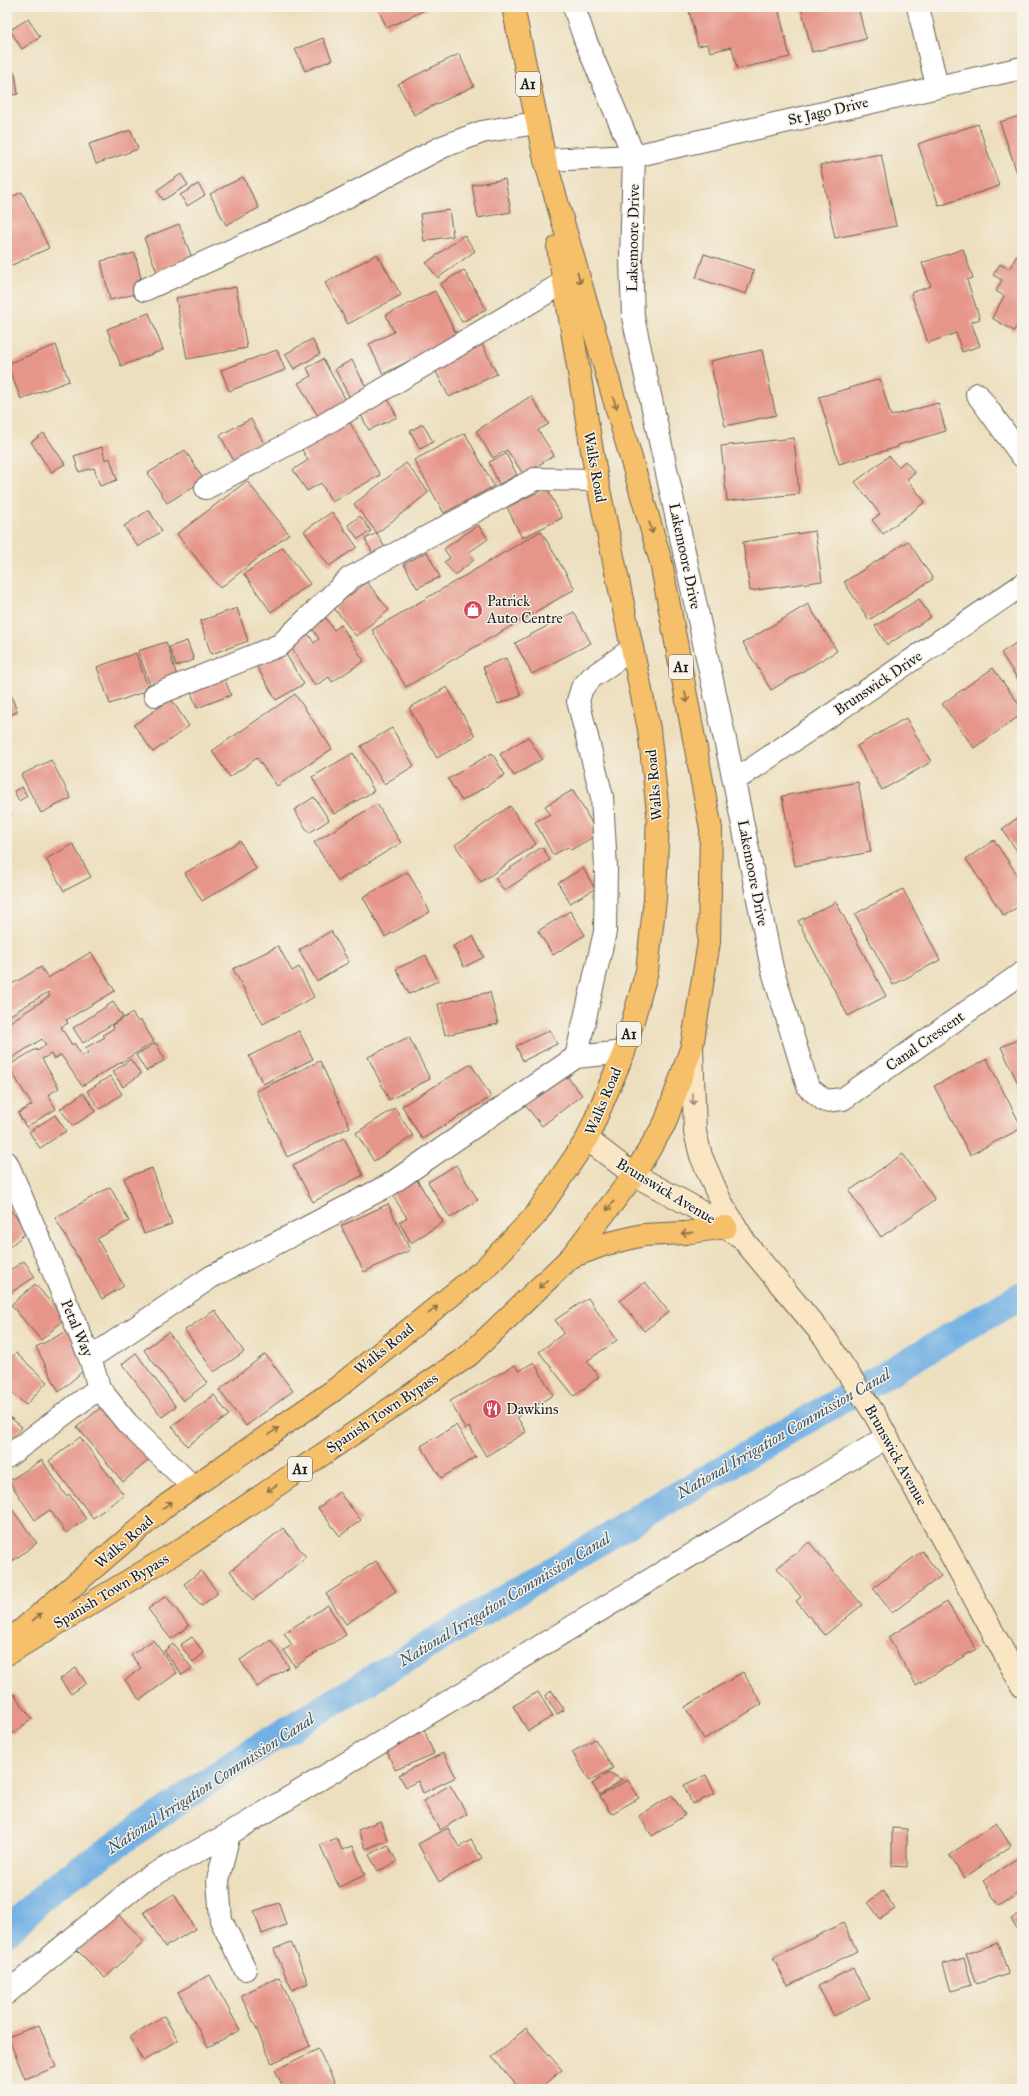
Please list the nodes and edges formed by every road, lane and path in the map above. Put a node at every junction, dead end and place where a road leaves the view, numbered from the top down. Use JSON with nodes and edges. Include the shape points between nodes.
{"nodes":[{"id":1,"x":513,"y":7,"type":"edge"},
{"id":2,"x":574,"y":7,"type":"edge"},
{"id":3,"x":918,"y":7,"type":"edge"},
{"id":4,"x":1022,"y":68,"type":"edge"},
{"id":5,"x":937,"y":86,"type":"junction"},
{"id":6,"x":536,"y":123,"type":"junction"},
{"id":7,"x":634,"y":156,"type":"junction"},
{"id":8,"x":545,"y":160,"type":"junction"},
{"id":9,"x":563,"y":283,"type":"junction"},
{"id":10,"x":144,"y":290,"type":"dead end"},
{"id":11,"x":977,"y":394,"type":"dead end"},
{"id":12,"x":1022,"y":456,"type":"edge"},
{"id":13,"x":597,"y":480,"type":"junction"},
{"id":14,"x":206,"y":488,"type":"dead end"},
{"id":15,"x":1022,"y":585,"type":"edge"},
{"id":16,"x":632,"y":649,"type":"junction"},
{"id":17,"x":155,"y":695,"type":"dead end"},
{"id":18,"x":734,"y":781,"type":"junction"},
{"id":19,"x":1022,"y":973,"type":"edge"},
{"id":20,"x":692,"y":1046,"type":"junction"},
{"id":21,"x":624,"y":1052,"type":"junction"},
{"id":22,"x":576,"y":1057,"type":"junction"},
{"id":23,"x":825,"y":1101,"type":"joint"},
{"id":24,"x":587,"y":1140,"type":"junction"},
{"id":25,"x":7,"y":1163,"type":"edge"},
{"id":26,"x":634,"y":1175,"type":"junction"},
{"id":27,"x":726,"y":1227,"type":"junction"},
{"id":28,"x":745,"y":1242,"type":"junction"},
{"id":29,"x":571,"y":1256,"type":"junction"},
{"id":30,"x":90,"y":1358,"type":"junction"},
{"id":31,"x":99,"y":1388,"type":"junction"},
{"id":32,"x":887,"y":1437,"type":"junction"},
{"id":33,"x":7,"y":1457,"type":"edge"},
{"id":34,"x":192,"y":1486,"type":"junction"},
{"id":35,"x":7,"y":1642,"type":"edge"},
{"id":36,"x":7,"y":1654,"type":"edge"},
{"id":37,"x":1022,"y":1686,"type":"edge"},
{"id":38,"x":229,"y":1834,"type":"junction"},
{"id":39,"x":245,"y":1969,"type":"dead end"},
{"id":40,"x":7,"y":1993,"type":"edge"}],
"edges":[{"from":1,"to":6,"type":"main road","name":"Walks Road","number":"A1"},
{"from":2,"to":7,"type":"street","name":"Lakemoore Drive"},
{"from":3,"to":5,"type":"street"},
{"from":4,"to":5,"type":"street","name":"St Jago Drive"},
{"from":5,"to":7,"type":"street","name":"St Jago Drive"},
{"from":6,"to":8,"type":"main road","name":"Walks Road","number":"A1"},
{"from":6,"to":10,"type":"street","via":[[482,132],[442,147],[331,205]]},
{"from":7,"to":8,"type":"street","name":"St Jago Drive"},
{"from":7,"to":18,"type":"street","name":"Lakemoore Drive","via":[[633,317]]},
{"from":8,"to":9,"type":"main road","name":"Walks Road","number":"A1"},
{"from":8,"to":20,"type":"main road","name":"Walks Road","number":"A1","one_way":true,"via":[[661,562],[711,829],[709,942]]},
{"from":9,"to":13,"type":"main road","name":"Walks Road","number":"A1"},
{"from":9,"to":14,"type":"street","via":[[320,427]]},
{"from":11,"to":12,"type":"street"},
{"from":13,"to":16,"type":"main road","name":"Walks Road","number":"A1"},
{"from":13,"to":17,"type":"street","via":[[534,479],[350,578],[280,645]]},
{"from":15,"to":18,"type":"street","name":"Brunswick Drive"},
{"from":16,"to":21,"type":"main road","name":"Walks Road","number":"A1","via":[[649,729],[658,813],[655,899],[646,971]]},
{"from":16,"to":22,"type":"street","via":[[592,677],[582,688],[578,701],[602,797],[606,868],[605,932]]},
{"from":18,"to":23,"type":"street","name":"Lakemoore Drive","via":[[772,968],[808,1086]]},
{"from":19,"to":23,"type":"street","name":"Canal Crescent","via":[[843,1099]]},
{"from":20,"to":26,"type":"main road","name":"Walks Road","number":"A1","via":[[665,1123]]},
{"from":20,"to":28,"type":"main road","name":"Brunswick Avenue","one_way":true,"via":[[695,1132],[701,1156],[721,1202]]},
{"from":21,"to":22,"type":"street"},
{"from":21,"to":24,"type":"main road","name":"Walks Road","number":"A1"},
{"from":22,"to":30,"type":"street","via":[[390,1185],[211,1277]]},
{"from":24,"to":26,"type":"main road","name":"Brunswick Avenue"},
{"from":34,"to":24,"type":"main road","name":"Walks Road","number":"A1","one_way":true,"via":[[333,1391],[483,1270],[535,1216]]},
{"from":25,"to":30,"type":"street","name":"Petal Way"},
{"from":26,"to":27,"type":"main road","name":"Brunswick Avenue"},
{"from":26,"to":29,"type":"main road","name":"Spanish Town Bypass","number":"A1","one_way":true},
{"from":27,"to":28,"type":"main road","name":"Brunswick Avenue"},
{"from":27,"to":29,"type":"main road","one_way":true,"via":[[685,1233],[643,1235]]},
{"from":28,"to":32,"type":"main road","name":"Brunswick Avenue","via":[[826,1338]]},
{"from":29,"to":36,"type":"main road","name":"Spanish Town Bypass","number":"A1","one_way":true,"via":[[468,1356],[193,1542]]},
{"from":30,"to":31,"type":"street","name":"Petal Way"},
{"from":31,"to":33,"type":"street"},
{"from":31,"to":34,"type":"street","via":[[127,1423]]},
{"from":32,"to":37,"type":"main road","name":"Brunswick Avenue"},
{"from":32,"to":38,"type":"street"},
{"from":35,"to":34,"type":"main road","name":"Walks Road","number":"A1","one_way":true},
{"from":38,"to":39,"type":"street","via":[[218,1880],[221,1920]]},
{"from":38,"to":40,"type":"street","via":[[142,1881]]}]}
